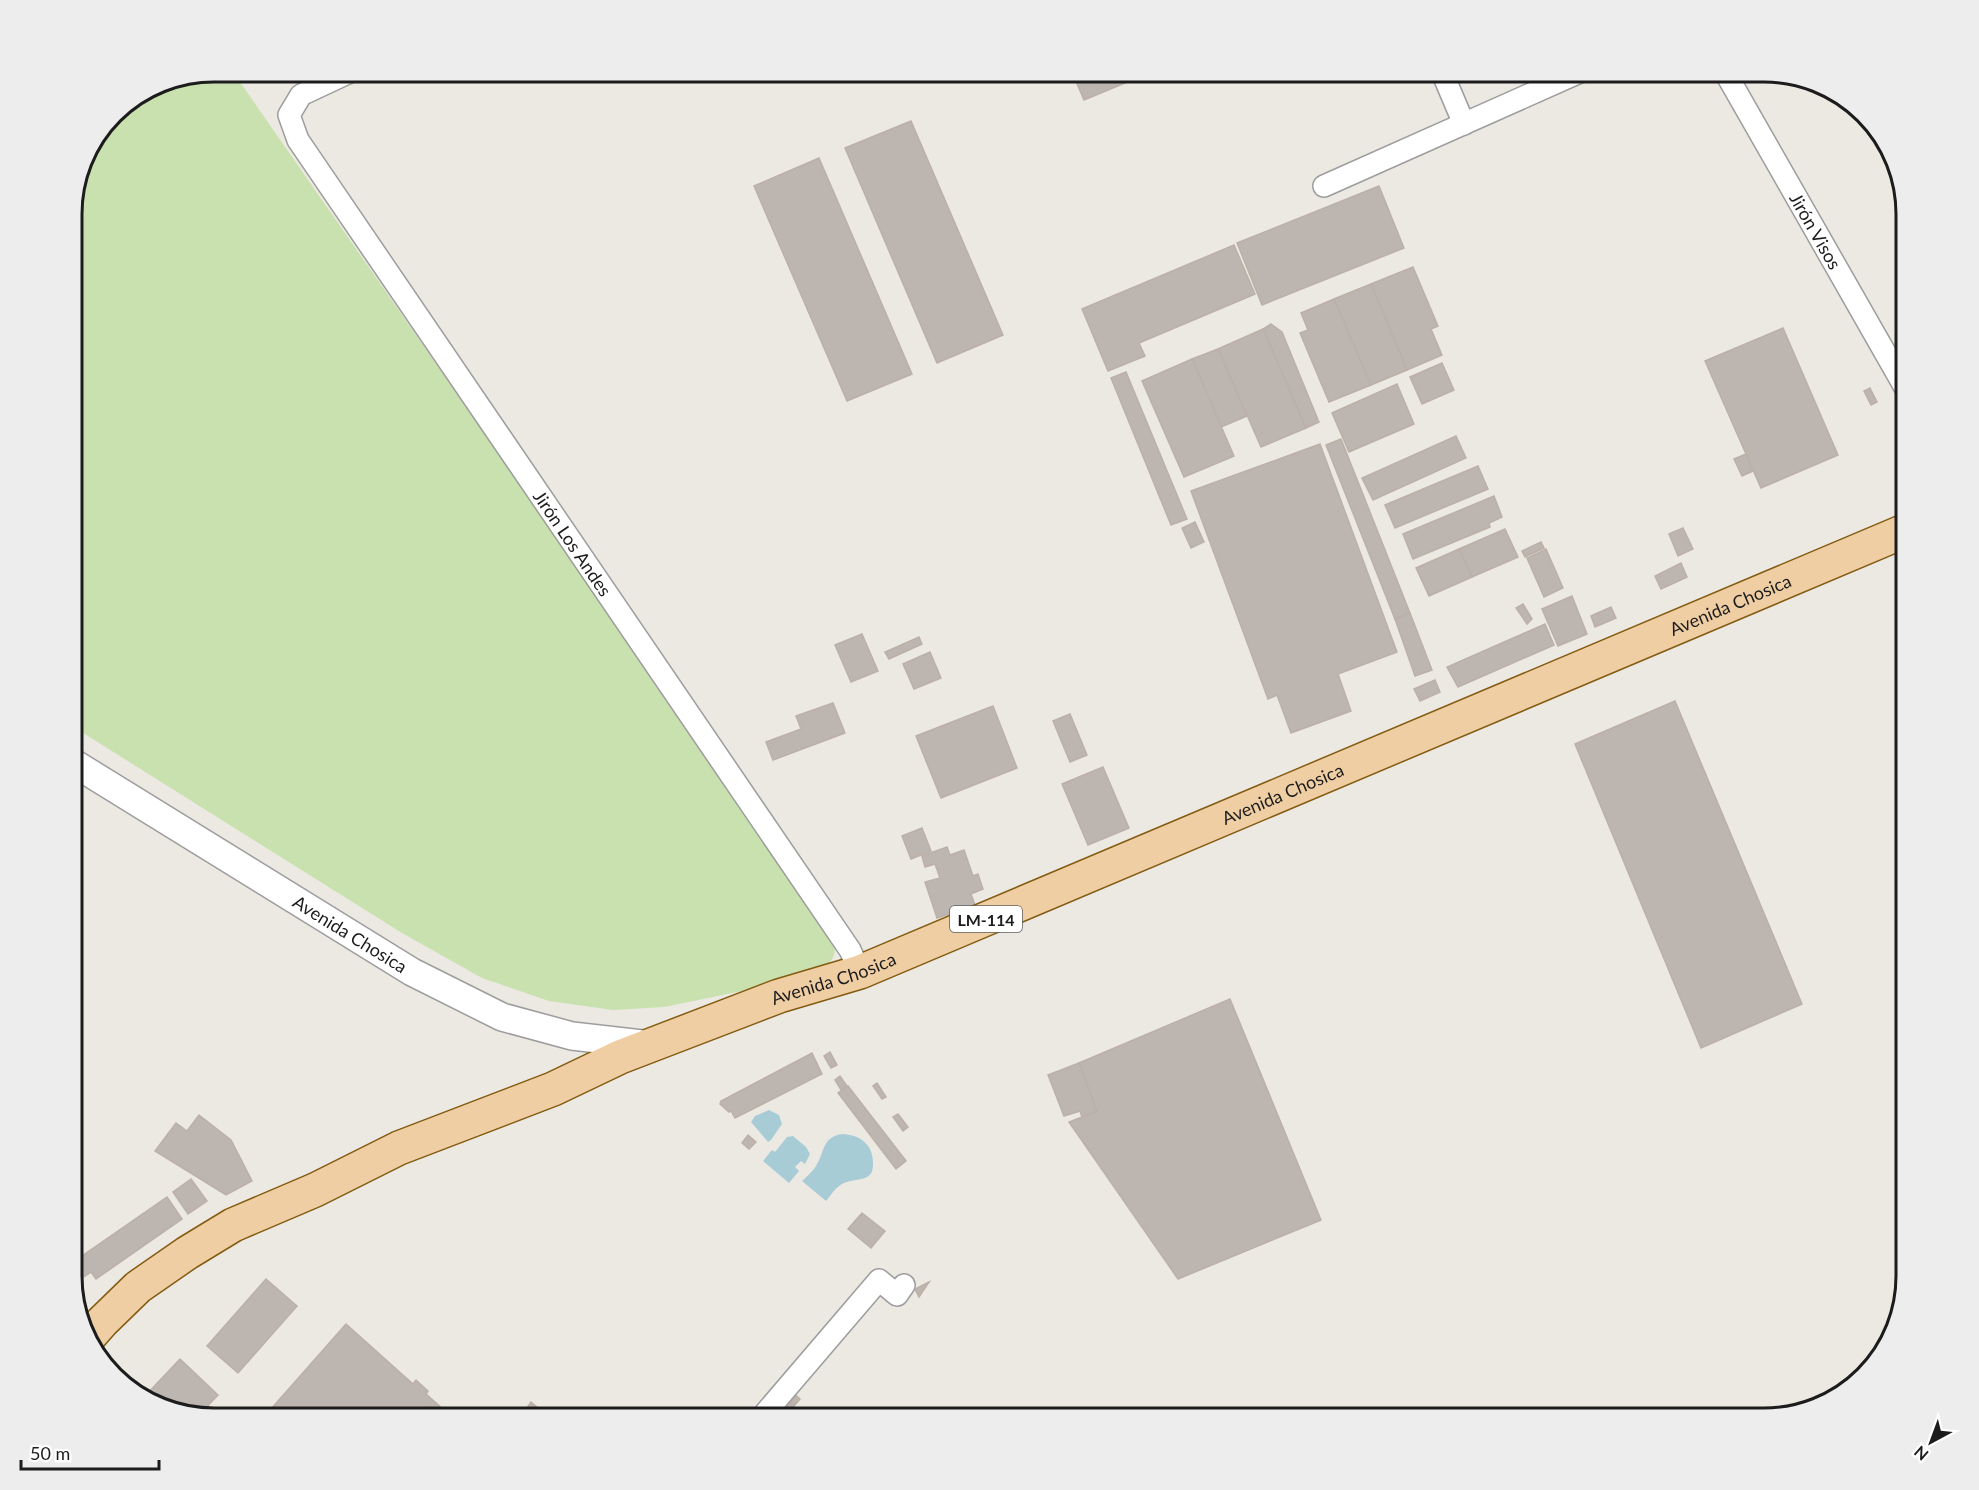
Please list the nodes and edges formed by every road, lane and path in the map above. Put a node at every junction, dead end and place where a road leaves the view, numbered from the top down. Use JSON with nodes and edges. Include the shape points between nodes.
{"nodes":[{"id":1,"x":329,"y":82,"type":"edge"},
{"id":2,"x":1446,"y":82,"type":"edge"},
{"id":3,"x":1558,"y":82,"type":"edge"},
{"id":4,"x":1731,"y":82,"type":"edge"},
{"id":5,"x":1464,"y":124,"type":"junction"},
{"id":6,"x":1324,"y":186,"type":"dead end"},
{"id":7,"x":1896,"y":372,"type":"edge"},
{"id":8,"x":1896,"y":535,"type":"edge"},
{"id":9,"x":83,"y":769,"type":"edge"},
{"id":10,"x":860,"y":972,"type":"junction"},
{"id":11,"x":651,"y":1045,"type":"junction"},
{"id":12,"x":904,"y":1285,"type":"dead end"},
{"id":13,"x":95,"y":1330,"type":"edge"},
{"id":14,"x":770,"y":1408,"type":"edge"}],
"edges":[{"from":1,"to":10,"type":"street","name":"Jirón Los Andes","via":[[301,95],[289,115],[310,159],[850,950]]},
{"from":2,"to":5,"type":"street"},
{"from":3,"to":5,"type":"street"},
{"from":4,"to":7,"type":"street","name":"Jirón Visos"},
{"from":5,"to":6,"type":"street"},
{"from":8,"to":10,"type":"main road","name":"Avenida Chosica","number":"LM-114"},
{"from":9,"to":11,"type":"street","name":"Avenida Chosica","via":[[412,972],[502,1017],[572,1036]]},
{"from":10,"to":11,"type":"main road","name":"Avenida Chosica","number":"LM-114","via":[[780,996]]},
{"from":11,"to":13,"type":"main road","name":"Avenida Chosica","number":"LM-114","via":[[553,1089],[399,1148],[233,1225],[138,1287]]},
{"from":12,"to":14,"type":"street","via":[[897,1295],[879,1280]]}]}
